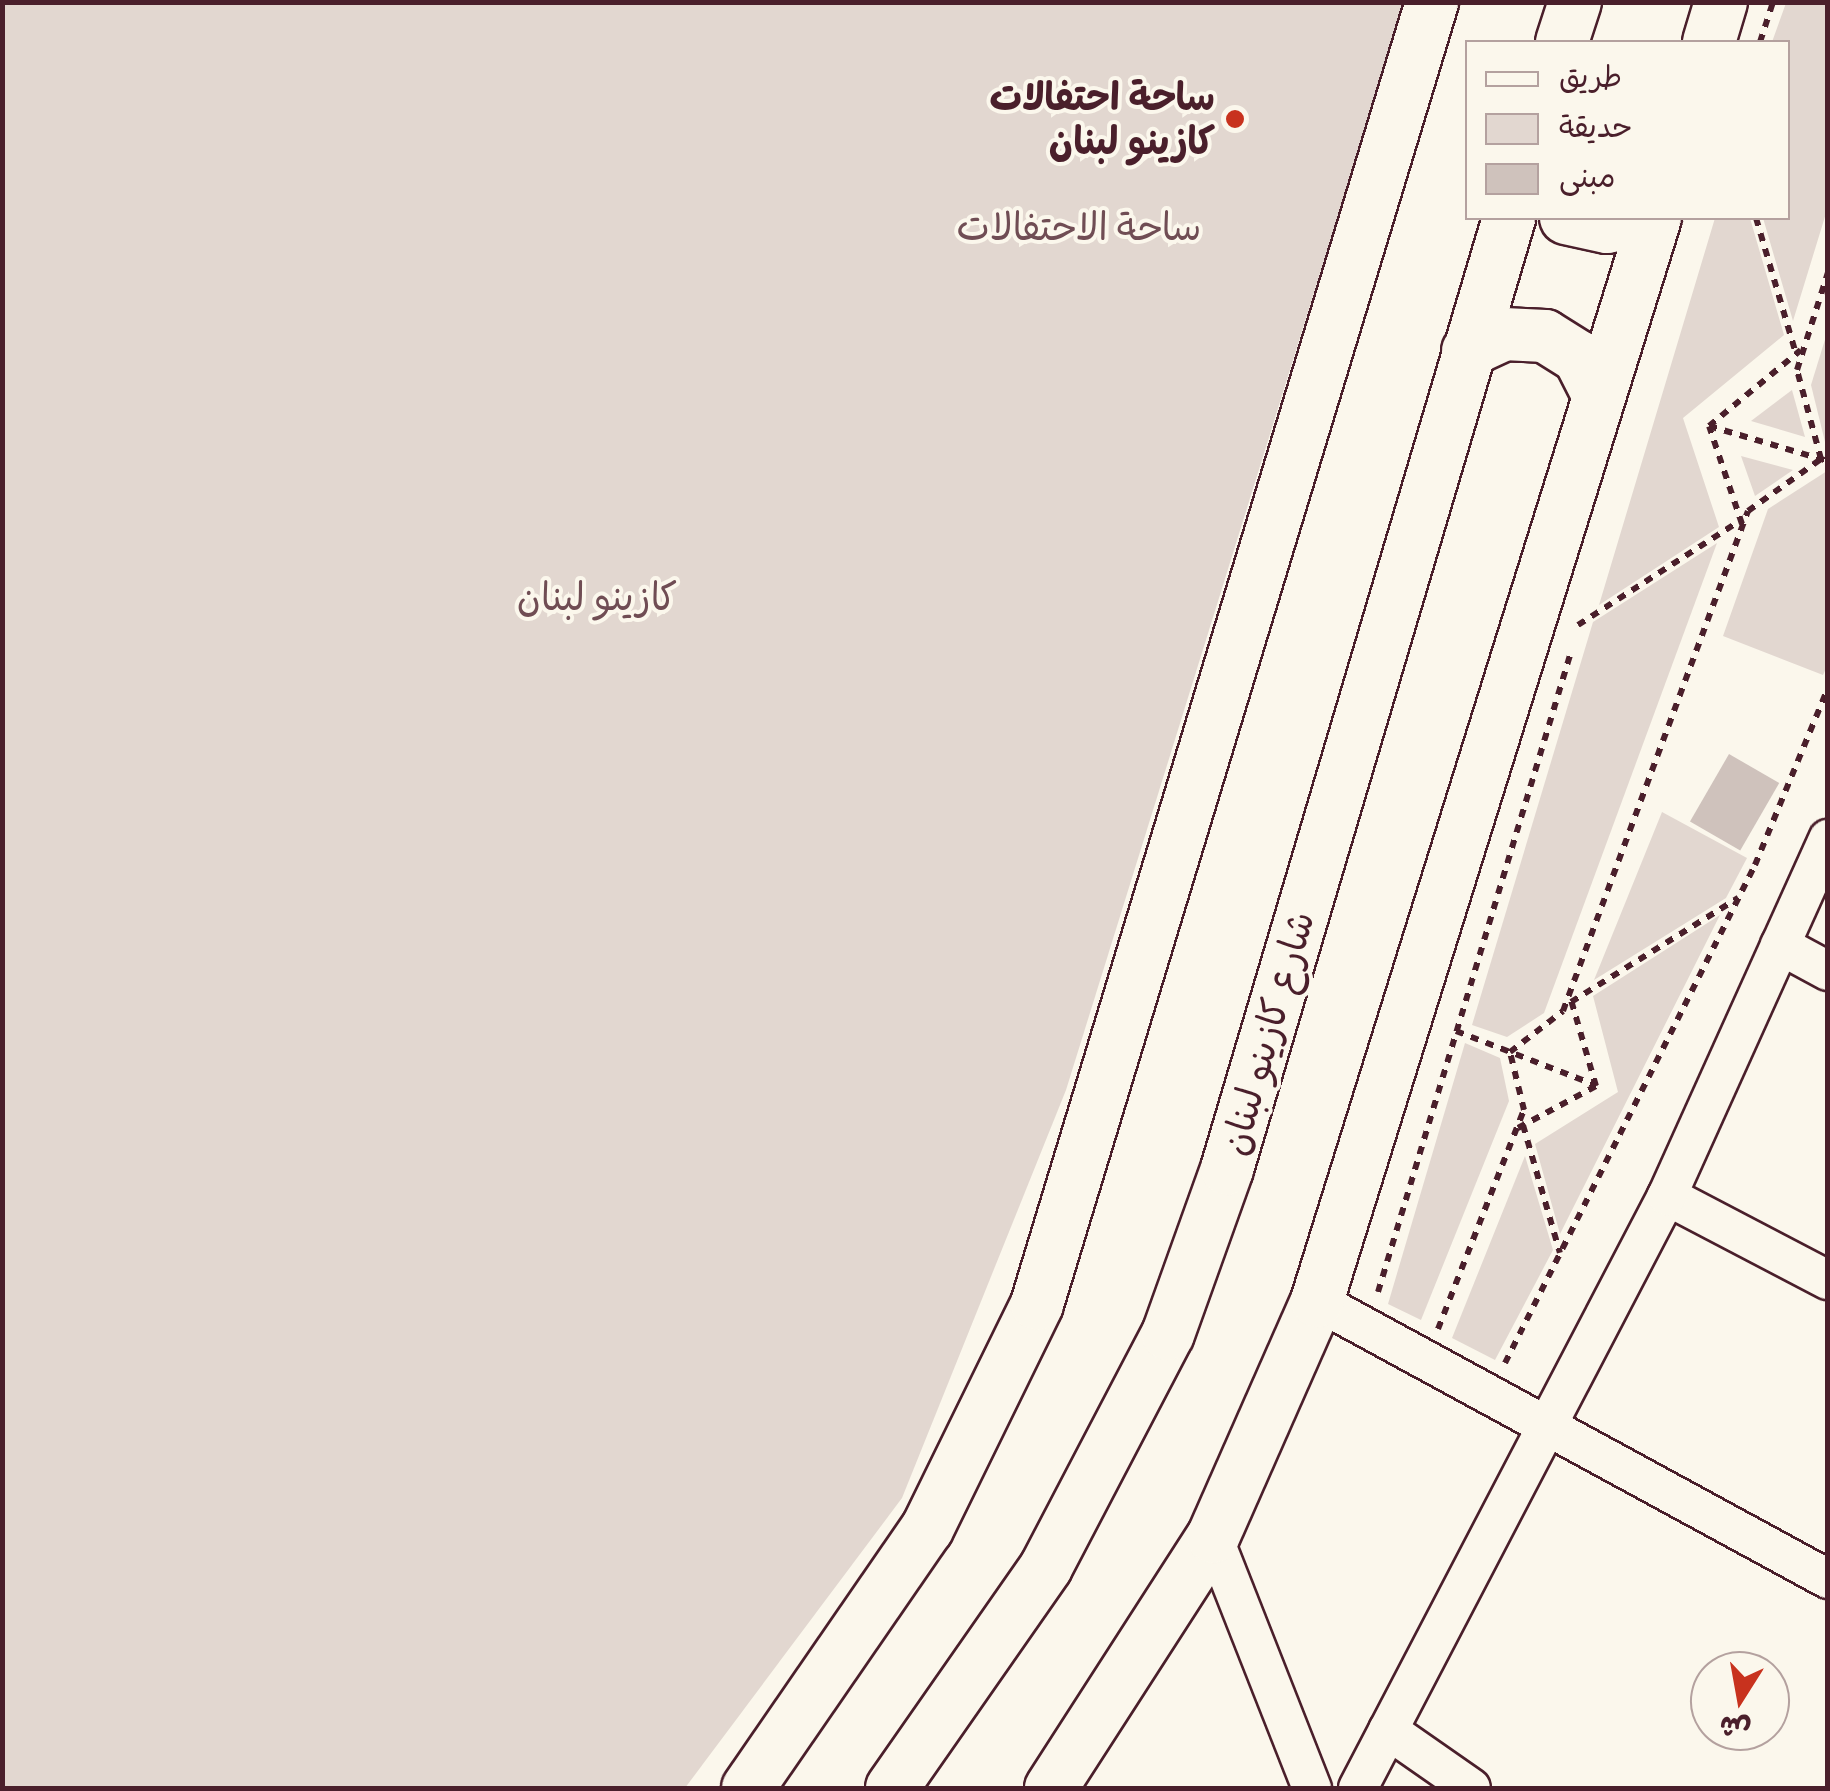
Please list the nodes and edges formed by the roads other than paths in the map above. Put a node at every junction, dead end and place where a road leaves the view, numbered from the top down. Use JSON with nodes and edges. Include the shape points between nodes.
{"nodes":[{"id":1,"x":1432,"y":2,"type":"edge"},
{"id":2,"x":1575,"y":2,"type":"edge"},
{"id":3,"x":1721,"y":2,"type":"edge"},
{"id":4,"x":1563,"y":40,"type":"edge"},
{"id":5,"x":1709,"y":40,"type":"edge"},
{"id":6,"x":1508,"y":220,"type":"edge"},
{"id":7,"x":1575,"y":220,"type":"edge"},
{"id":8,"x":1636,"y":220,"type":"edge"},
{"id":9,"x":1654,"y":220,"type":"edge"},
{"id":10,"x":1468,"y":351,"type":"junction"},
{"id":11,"x":1597,"y":392,"type":"junction"},
{"id":12,"x":1828,"y":839,"type":"edge"},
{"id":13,"x":1780,"y":945,"type":"junction"},
{"id":14,"x":1828,"y":971,"type":"edge"},
{"id":15,"x":1666,"y":1196,"type":"junction"},
{"id":16,"x":1828,"y":1280,"type":"edge"},
{"id":17,"x":1317,"y":1301,"type":"junction"},
{"id":18,"x":1546,"y":1428,"type":"junction"},
{"id":19,"x":1213,"y":1538,"type":"junction"},
{"id":20,"x":1828,"y":1578,"type":"edge"},
{"id":21,"x":1388,"y":1730,"type":"junction"},
{"id":22,"x":748,"y":1788,"type":"edge"},
{"id":23,"x":892,"y":1788,"type":"edge"},
{"id":24,"x":1051,"y":1788,"type":"edge"},
{"id":25,"x":1312,"y":1788,"type":"edge"},
{"id":26,"x":1358,"y":1788,"type":"edge"},
{"id":27,"x":1471,"y":1788,"type":"edge"}],
"edges":[{"from":1,"to":22,"type":"main road","via":[[1036,1304],[926,1529]]},
{"from":2,"to":4,"type":"main road"},
{"from":3,"to":5,"type":"main road"},
{"from":6,"to":10,"type":"main road","name":"شارع كازينو لبنان"},
{"from":7,"to":8,"type":"main road","via":[[1607,227]]},
{"from":9,"to":11,"type":"main road"},
{"from":10,"to":11,"type":"main road","via":[[1504,334],[1545,336],[1579,358]]},
{"from":10,"to":23,"type":"main road","name":"شارع كازينو لبنان","via":[[1227,1169],[1168,1334],[1046,1567]]},
{"from":11,"to":17,"type":"main road"},
{"from":12,"to":13,"type":"street"},
{"from":13,"to":14,"type":"street"},
{"from":13,"to":15,"type":"street"},
{"from":15,"to":16,"type":"street"},
{"from":15,"to":18,"type":"street"},
{"from":17,"to":18,"type":"street"},
{"from":17,"to":19,"type":"main road"},
{"from":18,"to":20,"type":"street"},
{"from":18,"to":21,"type":"street"},
{"from":19,"to":24,"type":"main road"},
{"from":19,"to":25,"type":"street"},
{"from":21,"to":26,"type":"street"},
{"from":21,"to":27,"type":"street"}]}
